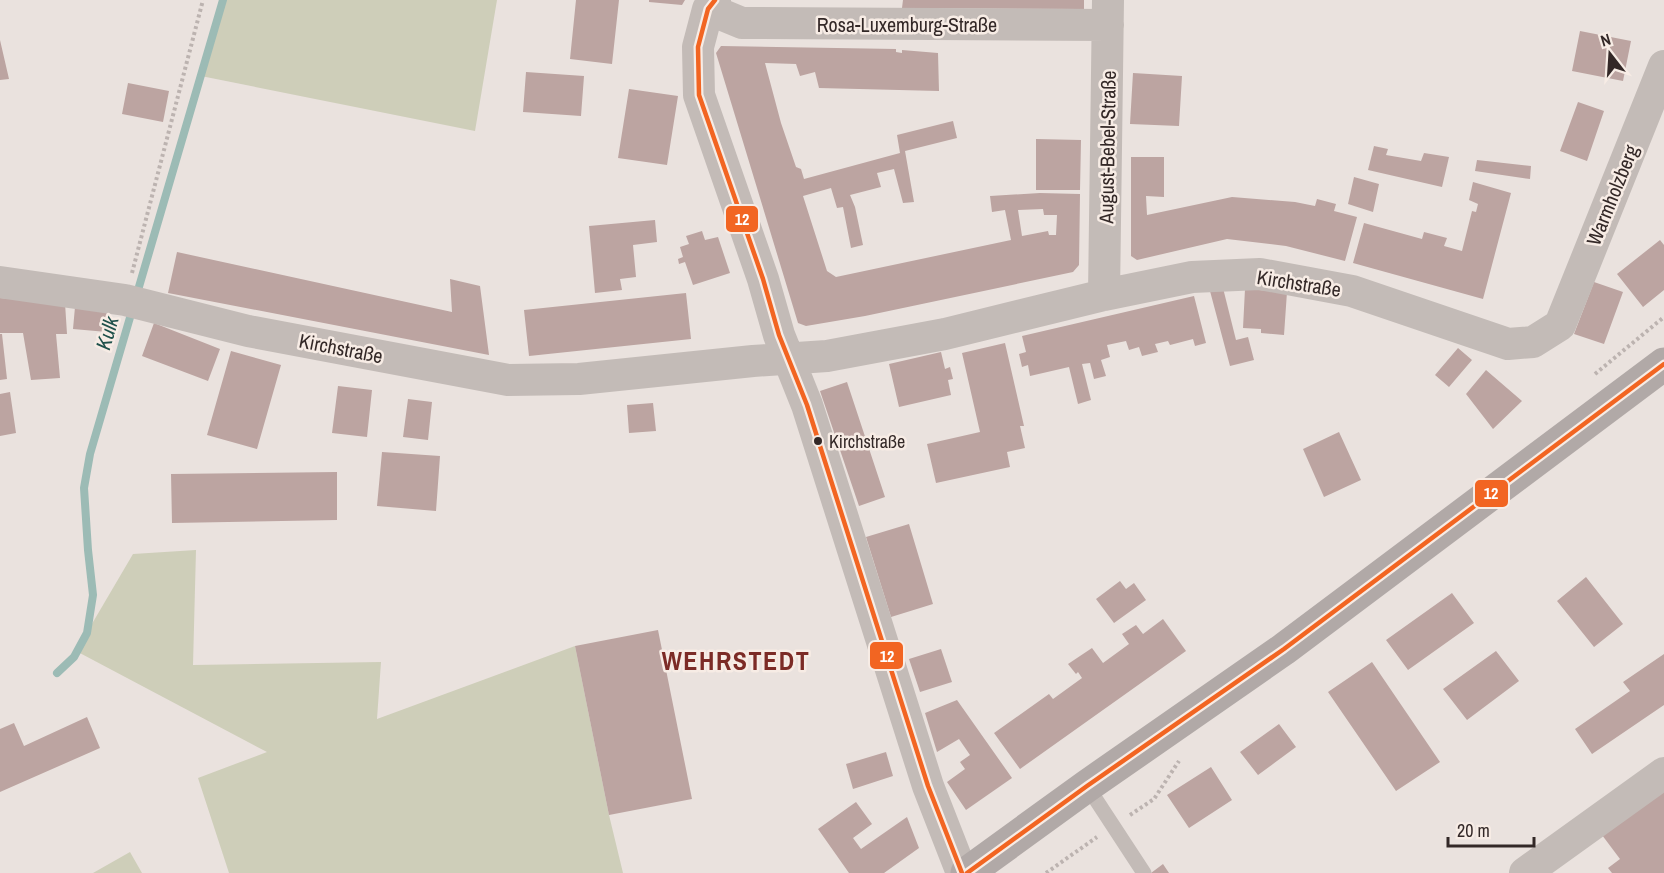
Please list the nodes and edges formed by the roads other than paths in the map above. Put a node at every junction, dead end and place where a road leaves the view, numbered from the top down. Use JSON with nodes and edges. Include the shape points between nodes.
{"nodes":[{"id":1,"x":712,"y":5,"type":"edge"},
{"id":2,"x":1108,"y":12,"type":"edge"},
{"id":3,"x":1664,"y":66,"type":"edge"},
{"id":4,"x":0,"y":282,"type":"edge"},
{"id":5,"x":1104,"y":295,"type":"junction"},
{"id":6,"x":1560,"y":325,"type":"joint"},
{"id":7,"x":788,"y":359,"type":"junction"},
{"id":8,"x":1664,"y":364,"type":"edge"},
{"id":9,"x":1664,"y":773,"type":"edge"},
{"id":10,"x":1087,"y":786,"type":"junction"},
{"id":11,"x":962,"y":873,"type":"edge"},
{"id":12,"x":967,"y":873,"type":"edge"},
{"id":13,"x":1144,"y":873,"type":"edge"},
{"id":14,"x":1525,"y":873,"type":"edge"}],
"edges":[{"from":1,"to":2,"type":"street","name":"Rosa-Luxemburg-Straße","via":[[742,23]]},
{"from":1,"to":7,"type":"street","via":[[698,47],[699,95]]},
{"from":2,"to":5,"type":"street","name":"August-Bebel-Straße"},
{"from":3,"to":6,"type":"street","name":"Warmholzberg"},
{"from":4,"to":7,"type":"street","name":"Kirchstraße","via":[[135,302],[248,331],[508,380],[579,379]]},
{"from":5,"to":6,"type":"street","name":"Kirchstraße","via":[[1192,277],[1260,274],[1352,291],[1508,344],[1533,342]]},
{"from":5,"to":7,"type":"street","name":"Kirchstraße","via":[[945,334],[827,356]]},
{"from":7,"to":11,"type":"street","via":[[807,405],[928,786]]},
{"from":8,"to":10,"type":"main road","via":[[1284,649]]},
{"from":9,"to":14,"type":"street"},
{"from":10,"to":12,"type":"main road"},
{"from":10,"to":13,"type":"lane"}]}
